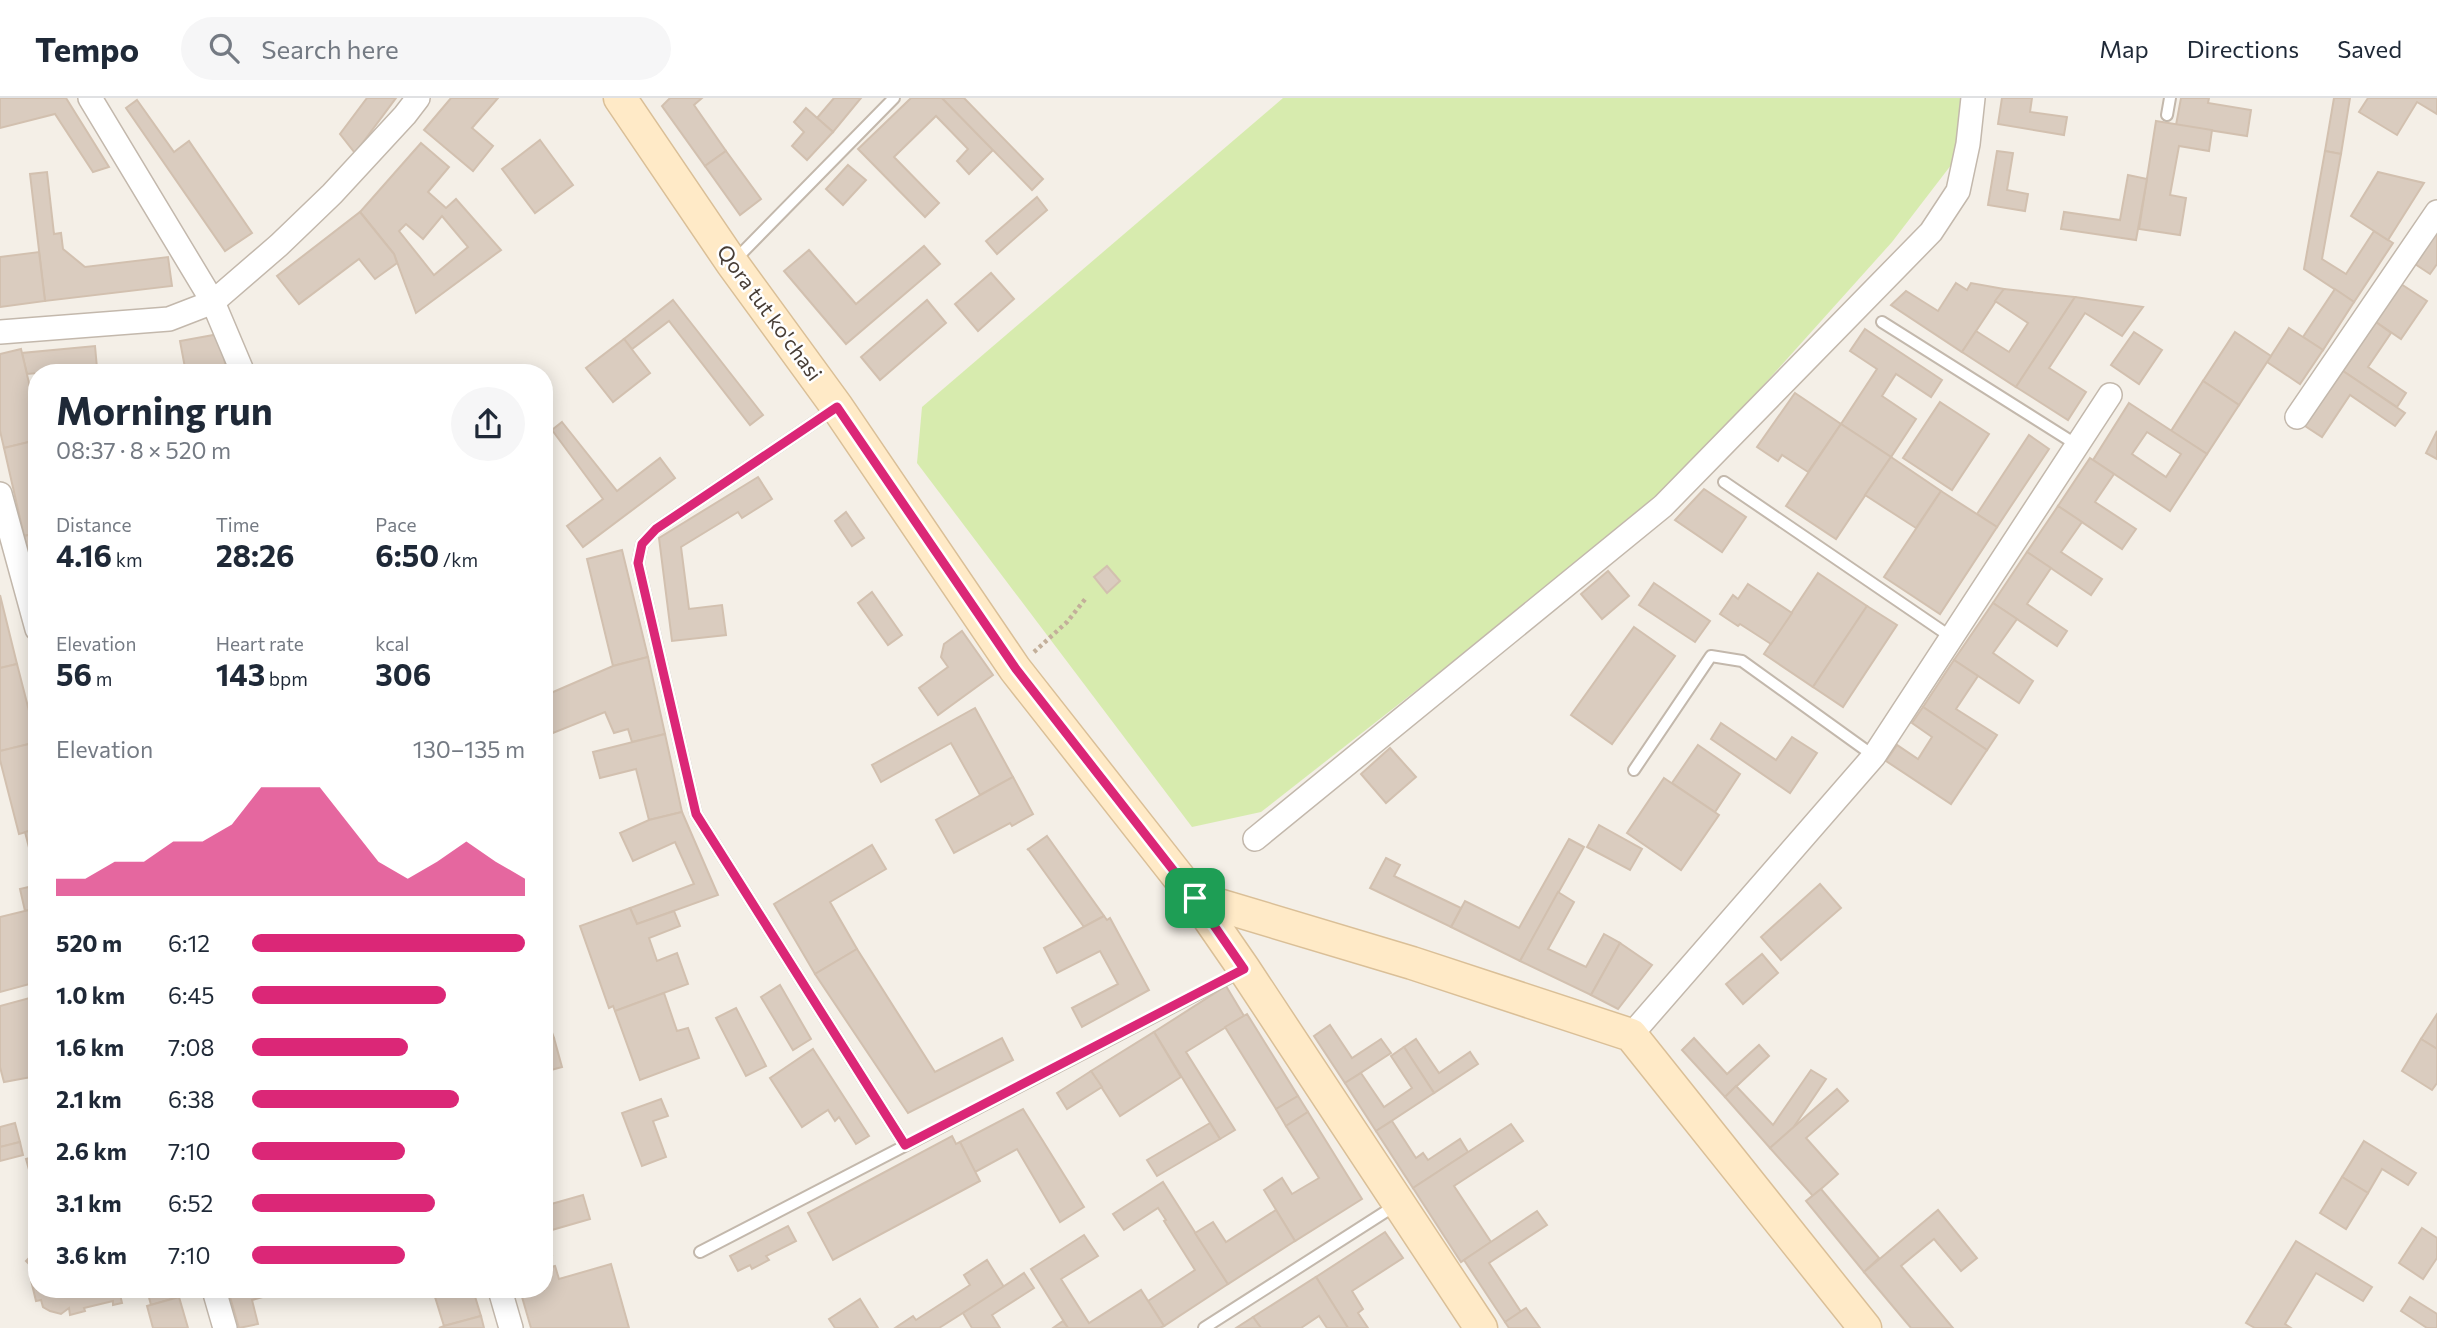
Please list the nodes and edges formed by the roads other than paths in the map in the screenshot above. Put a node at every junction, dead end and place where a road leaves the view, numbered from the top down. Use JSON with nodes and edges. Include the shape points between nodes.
{"nodes":[{"id":1,"x":90,"y":98,"type":"edge"},
{"id":2,"x":418,"y":98,"type":"edge"},
{"id":3,"x":620,"y":98,"type":"edge"},
{"id":4,"x":894,"y":98,"type":"edge"},
{"id":5,"x":1973,"y":98,"type":"edge"},
{"id":6,"x":2170,"y":98,"type":"edge"},
{"id":7,"x":2167,"y":115,"type":"dead end"},
{"id":8,"x":2437,"y":212,"type":"edge"},
{"id":9,"x":732,"y":263,"type":"junction"},
{"id":10,"x":213,"y":302,"type":"junction"},
{"id":11,"x":1882,"y":322,"type":"dead end"},
{"id":12,"x":0,"y":332,"type":"edge"},
{"id":13,"x":239,"y":364,"type":"edge"},
{"id":14,"x":2110,"y":395,"type":"dead end"},
{"id":15,"x":837,"y":407,"type":"junction"},
{"id":16,"x":2297,"y":417,"type":"dead end"},
{"id":17,"x":2077,"y":445,"type":"junction"},
{"id":18,"x":1724,"y":482,"type":"dead end"},
{"id":19,"x":0,"y":494,"type":"edge"},
{"id":20,"x":28,"y":596,"type":"edge"},
{"id":21,"x":1951,"y":637,"type":"junction"},
{"id":22,"x":1874,"y":756,"type":"junction"},
{"id":23,"x":1634,"y":769,"type":"dead end"},
{"id":24,"x":1255,"y":839,"type":"dead end"},
{"id":25,"x":1195,"y":898,"type":"junction"},
{"id":26,"x":1244,"y":969,"type":"junction"},
{"id":27,"x":1631,"y":1035,"type":"junction"},
{"id":28,"x":905,"y":1145,"type":"junction"},
{"id":29,"x":1398,"y":1204,"type":"junction"},
{"id":30,"x":700,"y":1252,"type":"dead end"},
{"id":31,"x":216,"y":1298,"type":"edge"},
{"id":32,"x":502,"y":1298,"type":"edge"},
{"id":33,"x":225,"y":1328,"type":"edge"},
{"id":34,"x":511,"y":1328,"type":"edge"},
{"id":35,"x":1204,"y":1328,"type":"edge"},
{"id":36,"x":1481,"y":1328,"type":"edge"},
{"id":37,"x":1865,"y":1328,"type":"edge"}],
"edges":[{"from":1,"to":10,"type":"street"},
{"from":2,"to":10,"type":"street","via":[[332,194]]},
{"from":3,"to":9,"type":"street","name":"Qora tut ko'chasi"},
{"from":4,"to":9,"type":"lane"},
{"from":5,"to":24,"type":"street","via":[[1958,191],[1931,232],[1663,506]]},
{"from":6,"to":7,"type":"lane"},
{"from":8,"to":16,"type":"street"},
{"from":9,"to":15,"type":"street","name":"Qora tut ko'chasi"},
{"from":10,"to":12,"type":"street","via":[[170,319]]},
{"from":10,"to":13,"type":"street"},
{"from":11,"to":17,"type":"lane"},
{"from":14,"to":17,"type":"street"},
{"from":15,"to":25,"type":"street","name":"Qora tut ko'chasi","via":[[1016,669]]},
{"from":15,"to":28,"type":"lane","via":[[656,529],[642,544],[638,563],[696,814]]},
{"from":17,"to":21,"type":"street"},
{"from":18,"to":21,"type":"lane"},
{"from":19,"to":20,"type":"street"},
{"from":21,"to":22,"type":"street"},
{"from":22,"to":23,"type":"lane","via":[[1742,661],[1711,656]]},
{"from":22,"to":27,"type":"street"},
{"from":25,"to":26,"type":"street","name":"Qora tut ko'chasi"},
{"from":25,"to":27,"type":"street"},
{"from":26,"to":28,"type":"lane"},
{"from":26,"to":29,"type":"street","name":"Qora tut ko'chasi"},
{"from":27,"to":37,"type":"street"},
{"from":28,"to":30,"type":"lane"},
{"from":29,"to":35,"type":"lane"},
{"from":29,"to":36,"type":"street","name":"Qora tut ko'chasi"},
{"from":31,"to":33,"type":"street"},
{"from":32,"to":34,"type":"street"}]}
